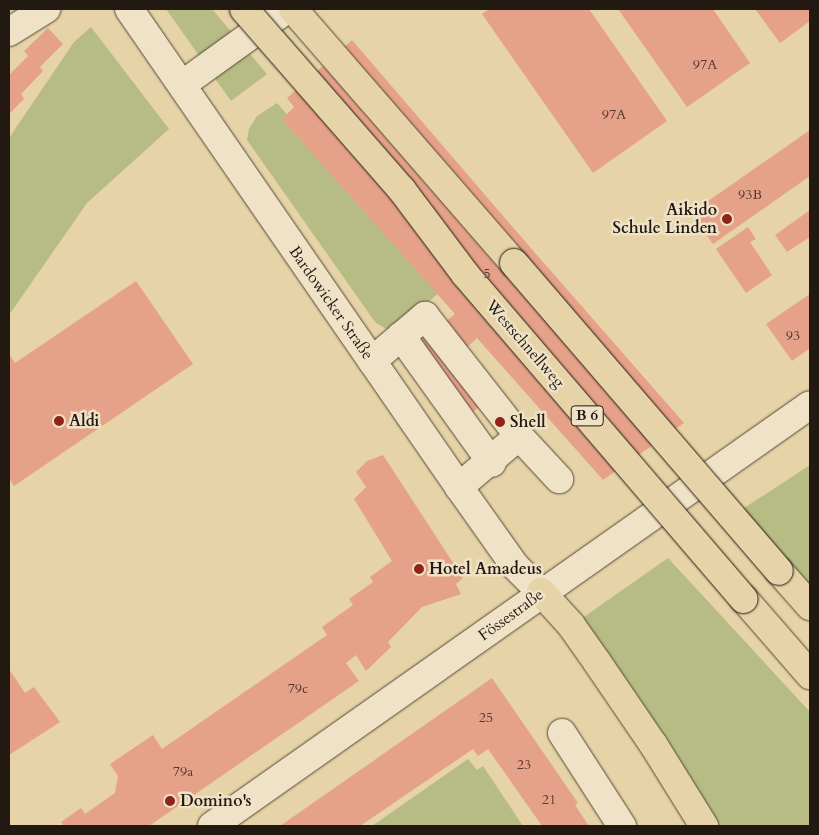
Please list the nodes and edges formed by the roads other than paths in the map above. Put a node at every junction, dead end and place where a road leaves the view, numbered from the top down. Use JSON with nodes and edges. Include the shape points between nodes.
{"nodes":[{"id":1,"x":46,"y":9,"type":"edge"},
{"id":2,"x":129,"y":9,"type":"edge"},
{"id":3,"x":244,"y":9,"type":"edge"},
{"id":4,"x":287,"y":9,"type":"edge"},
{"id":5,"x":293,"y":9,"type":"edge"},
{"id":6,"x":9,"y":32,"type":"edge"},
{"id":7,"x":182,"y":84,"type":"junction"},
{"id":8,"x":400,"y":336,"type":"junction"},
{"id":9,"x":372,"y":361,"type":"junction"},
{"id":10,"x":810,"y":405,"type":"edge"},
{"id":11,"x":519,"y":436,"type":"junction"},
{"id":12,"x":492,"y":462,"type":"junction"},
{"id":13,"x":559,"y":479,"type":"dead end"},
{"id":14,"x":459,"y":487,"type":"junction"},
{"id":15,"x":541,"y":592,"type":"junction"},
{"id":16,"x":810,"y":606,"type":"edge"},
{"id":17,"x":810,"y":675,"type":"edge"},
{"id":18,"x":562,"y":733,"type":"dead end"},
{"id":19,"x":217,"y":825,"type":"edge"},
{"id":20,"x":622,"y":826,"type":"edge"},
{"id":21,"x":704,"y":826,"type":"edge"}],
"edges":[{"from":1,"to":6,"type":"street"},
{"from":2,"to":7,"type":"street","name":"Bardowicker Straße"},
{"from":3,"to":17,"type":"highway","name":"Westschnellweg","number":"B 6","bridge":true,"via":[[402,190],[465,274]]},
{"from":4,"to":7,"type":"street"},
{"from":5,"to":16,"type":"highway","number":"B 6","bridge":true},
{"from":7,"to":9,"type":"street","name":"Bardowicker Straße"},
{"from":8,"to":9,"type":"street"},
{"from":8,"to":11,"type":"street","via":[[425,316]]},
{"from":8,"to":12,"type":"street"},
{"from":9,"to":14,"type":"street","name":"Bardowicker Straße"},
{"from":10,"to":15,"type":"street","name":"Fössestraße"},
{"from":11,"to":12,"type":"street"},
{"from":11,"to":13,"type":"street"},
{"from":12,"to":14,"type":"street"},
{"from":14,"to":15,"type":"street","name":"Bardowicker Straße","via":[[514,566]]},
{"from":15,"to":19,"type":"street","name":"Fössestraße"},
{"from":15,"to":21,"type":"highway","via":[[597,662]]},
{"from":18,"to":20,"type":"street"}]}
